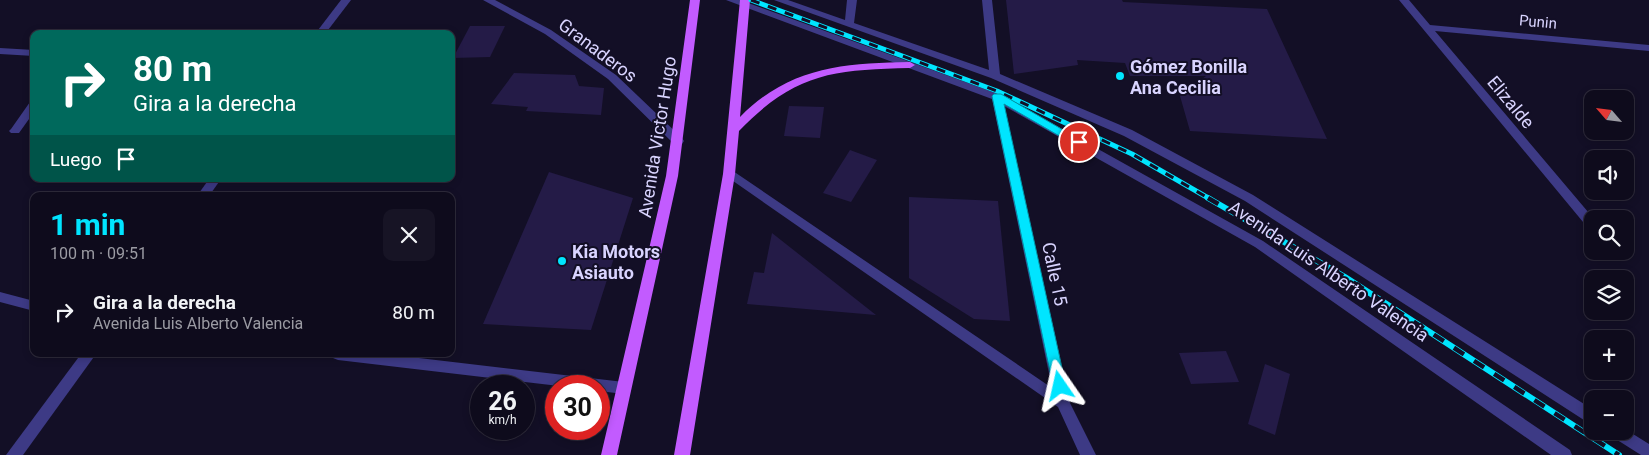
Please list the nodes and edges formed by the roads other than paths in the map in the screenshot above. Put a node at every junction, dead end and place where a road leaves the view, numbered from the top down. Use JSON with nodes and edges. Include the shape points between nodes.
{"nodes":[{"id":1,"x":346,"y":0,"type":"edge"},
{"id":2,"x":488,"y":0,"type":"edge"},
{"id":3,"x":695,"y":0,"type":"edge"},
{"id":4,"x":731,"y":0,"type":"edge"},
{"id":5,"x":779,"y":0,"type":"edge"},
{"id":6,"x":852,"y":0,"type":"edge"},
{"id":7,"x":987,"y":0,"type":"edge"},
{"id":8,"x":1404,"y":0,"type":"edge"},
{"id":9,"x":745,"y":3,"type":"edge"},
{"id":10,"x":849,"y":23,"type":"junction"},
{"id":11,"x":1425,"y":27,"type":"junction"},
{"id":12,"x":323,"y":30,"type":"edge"},
{"id":13,"x":1649,"y":48,"type":"edge"},
{"id":14,"x":0,"y":51,"type":"edge"},
{"id":15,"x":30,"y":53,"type":"edge"},
{"id":16,"x":910,"y":65,"type":"junction"},
{"id":17,"x":995,"y":76,"type":"junction"},
{"id":18,"x":997,"y":96,"type":"junction"},
{"id":19,"x":30,"y":110,"type":"edge"},
{"id":20,"x":733,"y":130,"type":"junction"},
{"id":21,"x":15,"y":131,"type":"dead end"},
{"id":22,"x":678,"y":140,"type":"junction"},
{"id":23,"x":729,"y":174,"type":"junction"},
{"id":24,"x":1584,"y":216,"type":"edge"},
{"id":25,"x":0,"y":297,"type":"edge"},
{"id":26,"x":30,"y":305,"type":"edge"},
{"id":27,"x":87,"y":357,"type":"edge"},
{"id":28,"x":363,"y":357,"type":"edge"},
{"id":29,"x":624,"y":388,"type":"junction"},
{"id":30,"x":1063,"y":403,"type":"junction"},
{"id":31,"x":1584,"y":412,"type":"edge"},
{"id":32,"x":1630,"y":440,"type":"edge"},
{"id":33,"x":1649,"y":452,"type":"edge"},
{"id":34,"x":14,"y":455,"type":"edge"},
{"id":35,"x":609,"y":455,"type":"edge"},
{"id":36,"x":682,"y":455,"type":"edge"},
{"id":37,"x":1088,"y":455,"type":"edge"},
{"id":38,"x":1564,"y":455,"type":"edge"}],
"edges":[{"from":1,"to":12,"type":"street"},
{"from":2,"to":22,"type":"street","name":"Granaderos","via":[[548,32],[612,77]]},
{"from":3,"to":22,"type":"main road","name":"Avenida Victor Hugo"},
{"from":4,"to":9,"type":"street","name":"Avenida Luis Alberto Valencia"},
{"from":5,"to":10,"type":"street","name":"Avenida Luis Alberto Valencia"},
{"from":6,"to":10,"type":"street"},
{"from":7,"to":17,"type":"street"},
{"from":8,"to":11,"type":"street","name":"Elizalde"},
{"from":9,"to":16,"type":"street","name":"Avenida Luis Alberto Valencia"},
{"from":9,"to":20,"type":"main road"},
{"from":10,"to":17,"type":"street","name":"Avenida Luis Alberto Valencia"},
{"from":11,"to":13,"type":"street","name":"Punin"},
{"from":11,"to":24,"type":"street","name":"Elizalde"},
{"from":14,"to":15,"type":"street"},
{"from":16,"to":18,"type":"street","name":"Avenida Luis Alberto Valencia"},
{"from":16,"to":20,"type":"main road","via":[[851,66],[818,72],[781,88]]},
{"from":17,"to":31,"type":"street","name":"Avenida Luis Alberto Valencia","via":[[1128,133],[1249,198]]},
{"from":18,"to":30,"type":"street","name":"Calle 15"},
{"from":18,"to":38,"type":"street","name":"Avenida Luis Alberto Valencia","via":[[1259,244]]},
{"from":19,"to":21,"type":"street"},
{"from":20,"to":23,"type":"main road"},
{"from":22,"to":29,"type":"main road","name":"Avenida Victor Hugo"},
{"from":23,"to":30,"type":"street"},
{"from":23,"to":36,"type":"main road"},
{"from":25,"to":26,"type":"street"},
{"from":27,"to":34,"type":"street"},
{"from":28,"to":29,"type":"street"},
{"from":29,"to":35,"type":"main road","name":"Avenida Victor Hugo"},
{"from":30,"to":37,"type":"street","name":"Calle 15"},
{"from":32,"to":33,"type":"street"}]}
